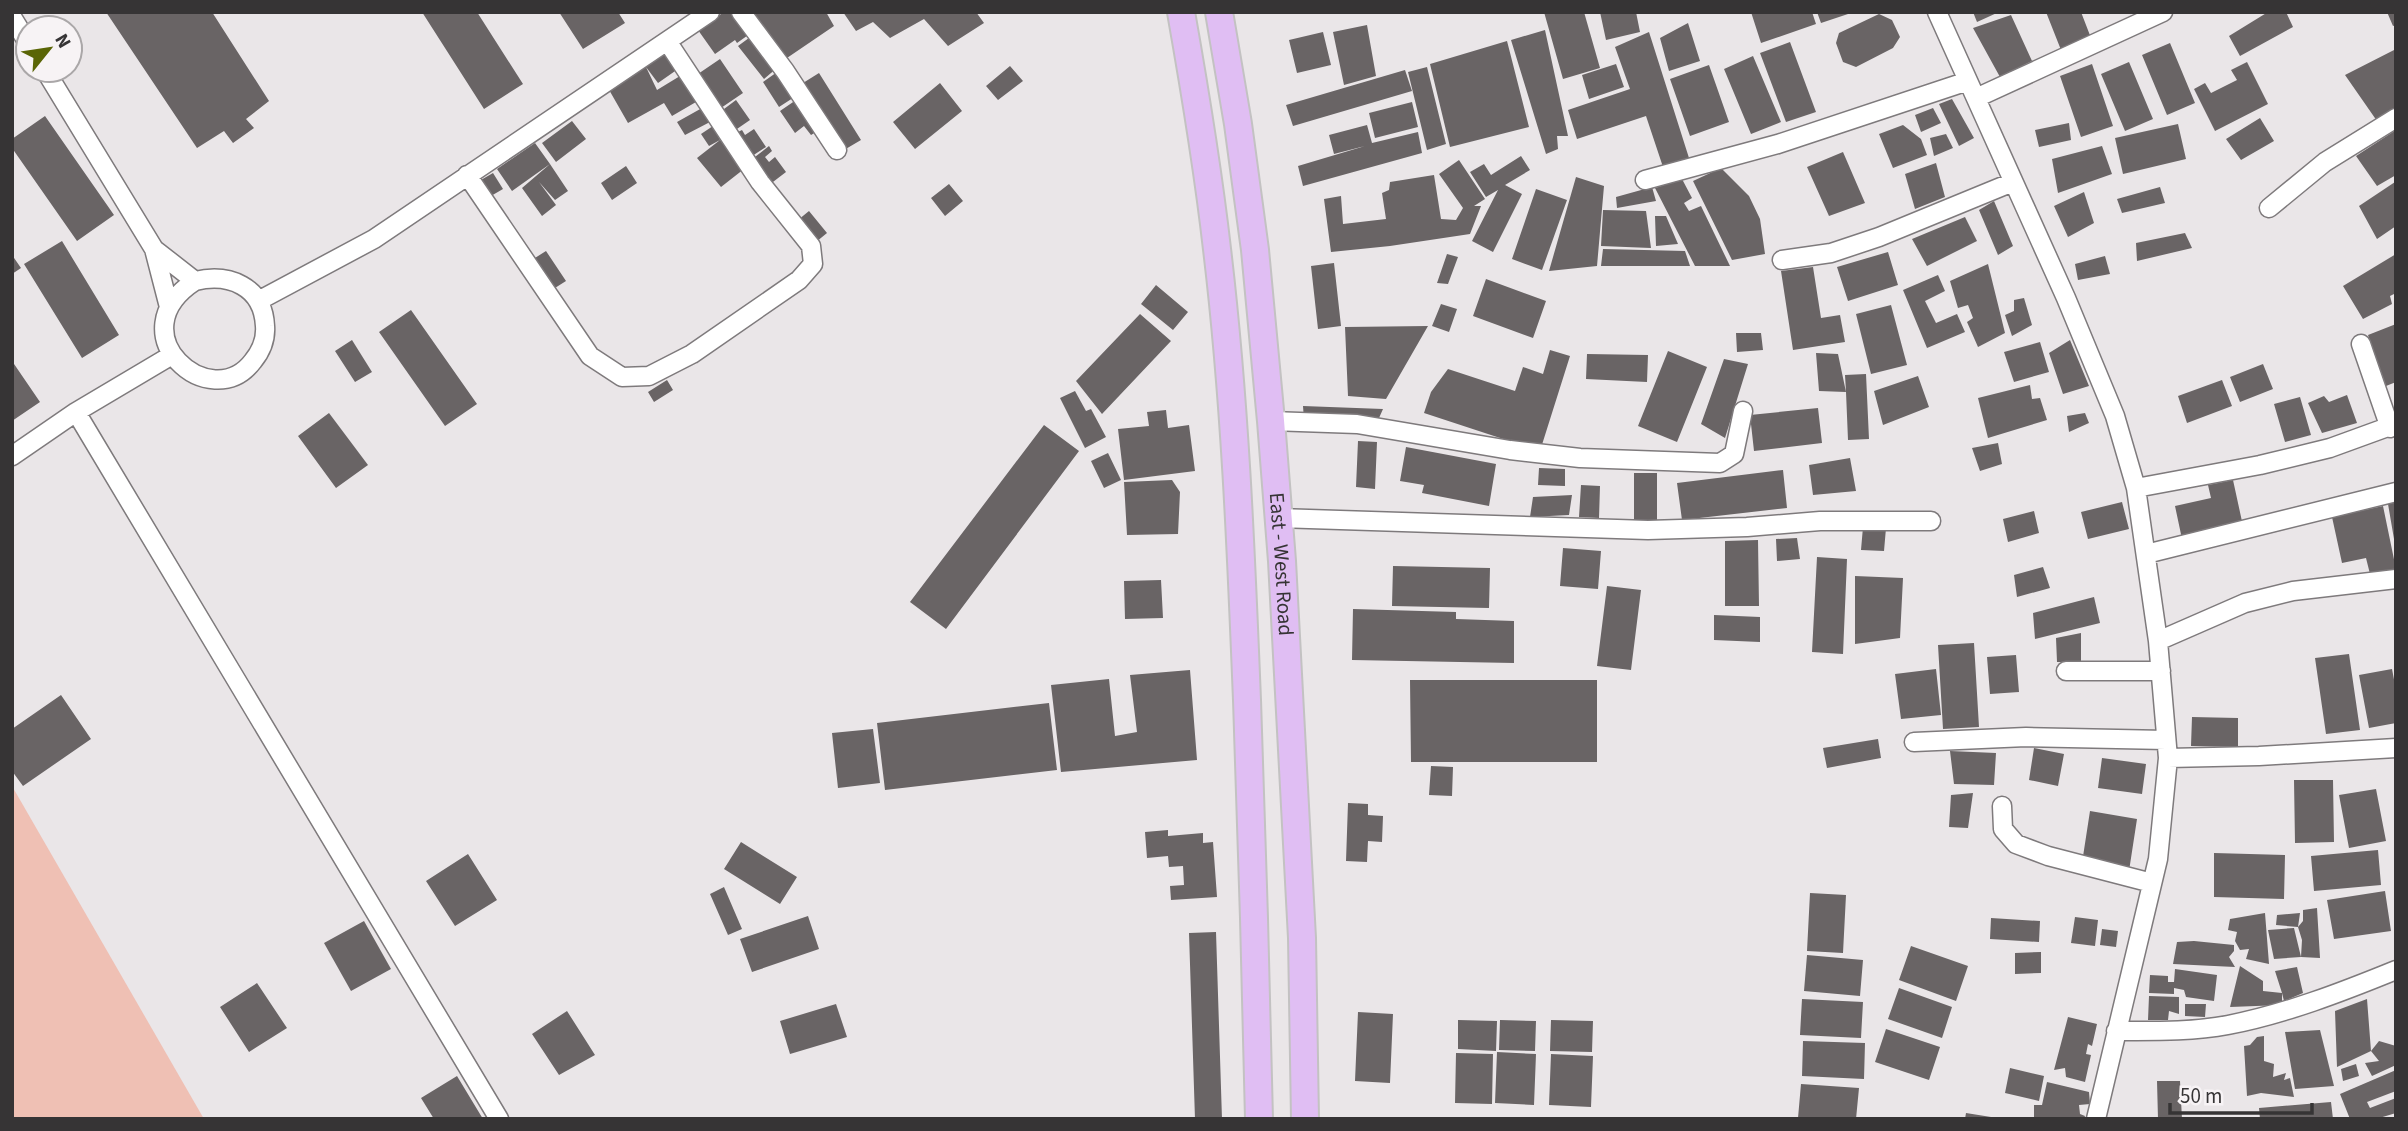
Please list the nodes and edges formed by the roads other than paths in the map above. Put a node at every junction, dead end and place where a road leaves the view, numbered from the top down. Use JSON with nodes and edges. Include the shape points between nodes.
{"nodes":[{"id":1,"x":710,"y":12,"type":"edge"},
{"id":2,"x":741,"y":12,"type":"edge"},
{"id":3,"x":1181,"y":12,"type":"edge"},
{"id":4,"x":1219,"y":12,"type":"edge"},
{"id":5,"x":1937,"y":12,"type":"edge"},
{"id":6,"x":2163,"y":12,"type":"edge"},
{"id":7,"x":667,"y":41,"type":"junction"},
{"id":8,"x":1968,"y":81,"type":"junction"},
{"id":9,"x":54,"y":84,"type":"edge"},
{"id":10,"x":1976,"y":99,"type":"junction"},
{"id":11,"x":2396,"y":118,"type":"edge"},
{"id":12,"x":836,"y":150,"type":"dead end"},
{"id":13,"x":467,"y":175,"type":"junction"},
{"id":14,"x":1645,"y":180,"type":"dead end"},
{"id":15,"x":2013,"y":182,"type":"junction"},
{"id":16,"x":2269,"y":208,"type":"dead end"},
{"id":17,"x":154,"y":249,"type":"junction"},
{"id":18,"x":1782,"y":260,"type":"dead end"},
{"id":19,"x":195,"y":281,"type":"junction"},
{"id":20,"x":258,"y":300,"type":"junction"},
{"id":21,"x":169,"y":307,"type":"junction"},
{"id":22,"x":2361,"y":344,"type":"dead end"},
{"id":23,"x":172,"y":355,"type":"junction"},
{"id":24,"x":1743,"y":411,"type":"dead end"},
{"id":25,"x":76,"y":412,"type":"junction"},
{"id":26,"x":1271,"y":421,"type":"junction"},
{"id":27,"x":2393,"y":426,"type":"edge"},
{"id":28,"x":12,"y":456,"type":"edge"},
{"id":29,"x":2136,"y":488,"type":"junction"},
{"id":30,"x":2396,"y":492,"type":"edge"},
{"id":31,"x":1278,"y":518,"type":"junction"},
{"id":32,"x":1931,"y":521,"type":"dead end"},
{"id":33,"x":2146,"y":554,"type":"junction"},
{"id":34,"x":2396,"y":579,"type":"edge"},
{"id":35,"x":2158,"y":641,"type":"junction"},
{"id":36,"x":2066,"y":671,"type":"dead end"},
{"id":37,"x":2161,"y":671,"type":"junction"},
{"id":38,"x":1914,"y":742,"type":"dead end"},
{"id":39,"x":2396,"y":748,"type":"edge"},
{"id":40,"x":2167,"y":749,"type":"junction"},
{"id":41,"x":2003,"y":806,"type":"dead end"},
{"id":42,"x":2152,"y":883,"type":"junction"},
{"id":43,"x":2396,"y":970,"type":"edge"},
{"id":44,"x":2116,"y":1031,"type":"junction"},
{"id":45,"x":499,"y":1119,"type":"edge"},
{"id":46,"x":1259,"y":1119,"type":"edge"},
{"id":47,"x":1305,"y":1119,"type":"edge"},
{"id":48,"x":2096,"y":1119,"type":"edge"}],
"edges":[{"from":1,"to":7,"type":"street"},
{"from":2,"to":12,"type":"street"},
{"from":3,"to":46,"type":"main road","name":"East - West Road","via":[[1217,250],[1233,420]]},
{"from":4,"to":26,"type":"main road","name":"East - West Road","via":[[1255,250]]},
{"from":5,"to":8,"type":"street"},
{"from":6,"to":10,"type":"street"},
{"from":7,"to":13,"type":"street"},
{"from":7,"to":13,"type":"street","via":[[760,182],[811,246],[813,264],[799,280],[692,354],[649,376],[622,377],[590,356]]},
{"from":8,"to":10,"type":"street"},
{"from":8,"to":14,"type":"street","via":[[1778,144]]},
{"from":9,"to":17,"type":"street"},
{"from":10,"to":15,"type":"street"},
{"from":11,"to":16,"type":"street","via":[[2325,162]]},
{"from":13,"to":20,"type":"street","via":[[374,239]]},
{"from":15,"to":18,"type":"street","via":[[1879,237],[1831,253]]},
{"from":15,"to":29,"type":"street","via":[[2115,416]]},
{"from":17,"to":19,"type":"street"},
{"from":17,"to":21,"type":"street"},
{"from":19,"to":20,"type":"street","via":[[230,279]]},
{"from":19,"to":21,"type":"street","via":[[180,290]]},
{"from":20,"to":23,"type":"street","via":[[265,335],[250,366],[217,379],[200,377],[184,369]]},
{"from":21,"to":23,"type":"street","via":[[165,339]]},
{"from":22,"to":27,"type":"street"},
{"from":23,"to":25,"type":"street"},
{"from":24,"to":26,"type":"street","via":[[1734,454],[1720,463],[1580,458],[1357,424]]},
{"from":25,"to":28,"type":"street"},
{"from":25,"to":45,"type":"street"},
{"from":26,"to":31,"type":"main road","name":"East - West Road"},
{"from":27,"to":29,"type":"street","via":[[2260,466]]},
{"from":29,"to":33,"type":"street"},
{"from":30,"to":33,"type":"street"},
{"from":31,"to":32,"type":"street","via":[[1648,530],[1820,521]]},
{"from":31,"to":47,"type":"main road","name":"East - West Road","via":[[1302,938]]},
{"from":33,"to":35,"type":"street"},
{"from":34,"to":35,"type":"street","via":[[2293,591],[2245,603]]},
{"from":35,"to":37,"type":"street"},
{"from":36,"to":37,"type":"street"},
{"from":37,"to":40,"type":"street"},
{"from":38,"to":40,"type":"street","via":[[2039,737]]},
{"from":39,"to":40,"type":"street","via":[[2273,755]]},
{"from":40,"to":42,"type":"street"},
{"from":41,"to":42,"type":"street","via":[[2003,830],[2016,844]]},
{"from":42,"to":44,"type":"street"},
{"from":43,"to":44,"type":"street","via":[[2308,1003],[2229,1025]]},
{"from":44,"to":48,"type":"street"}]}
